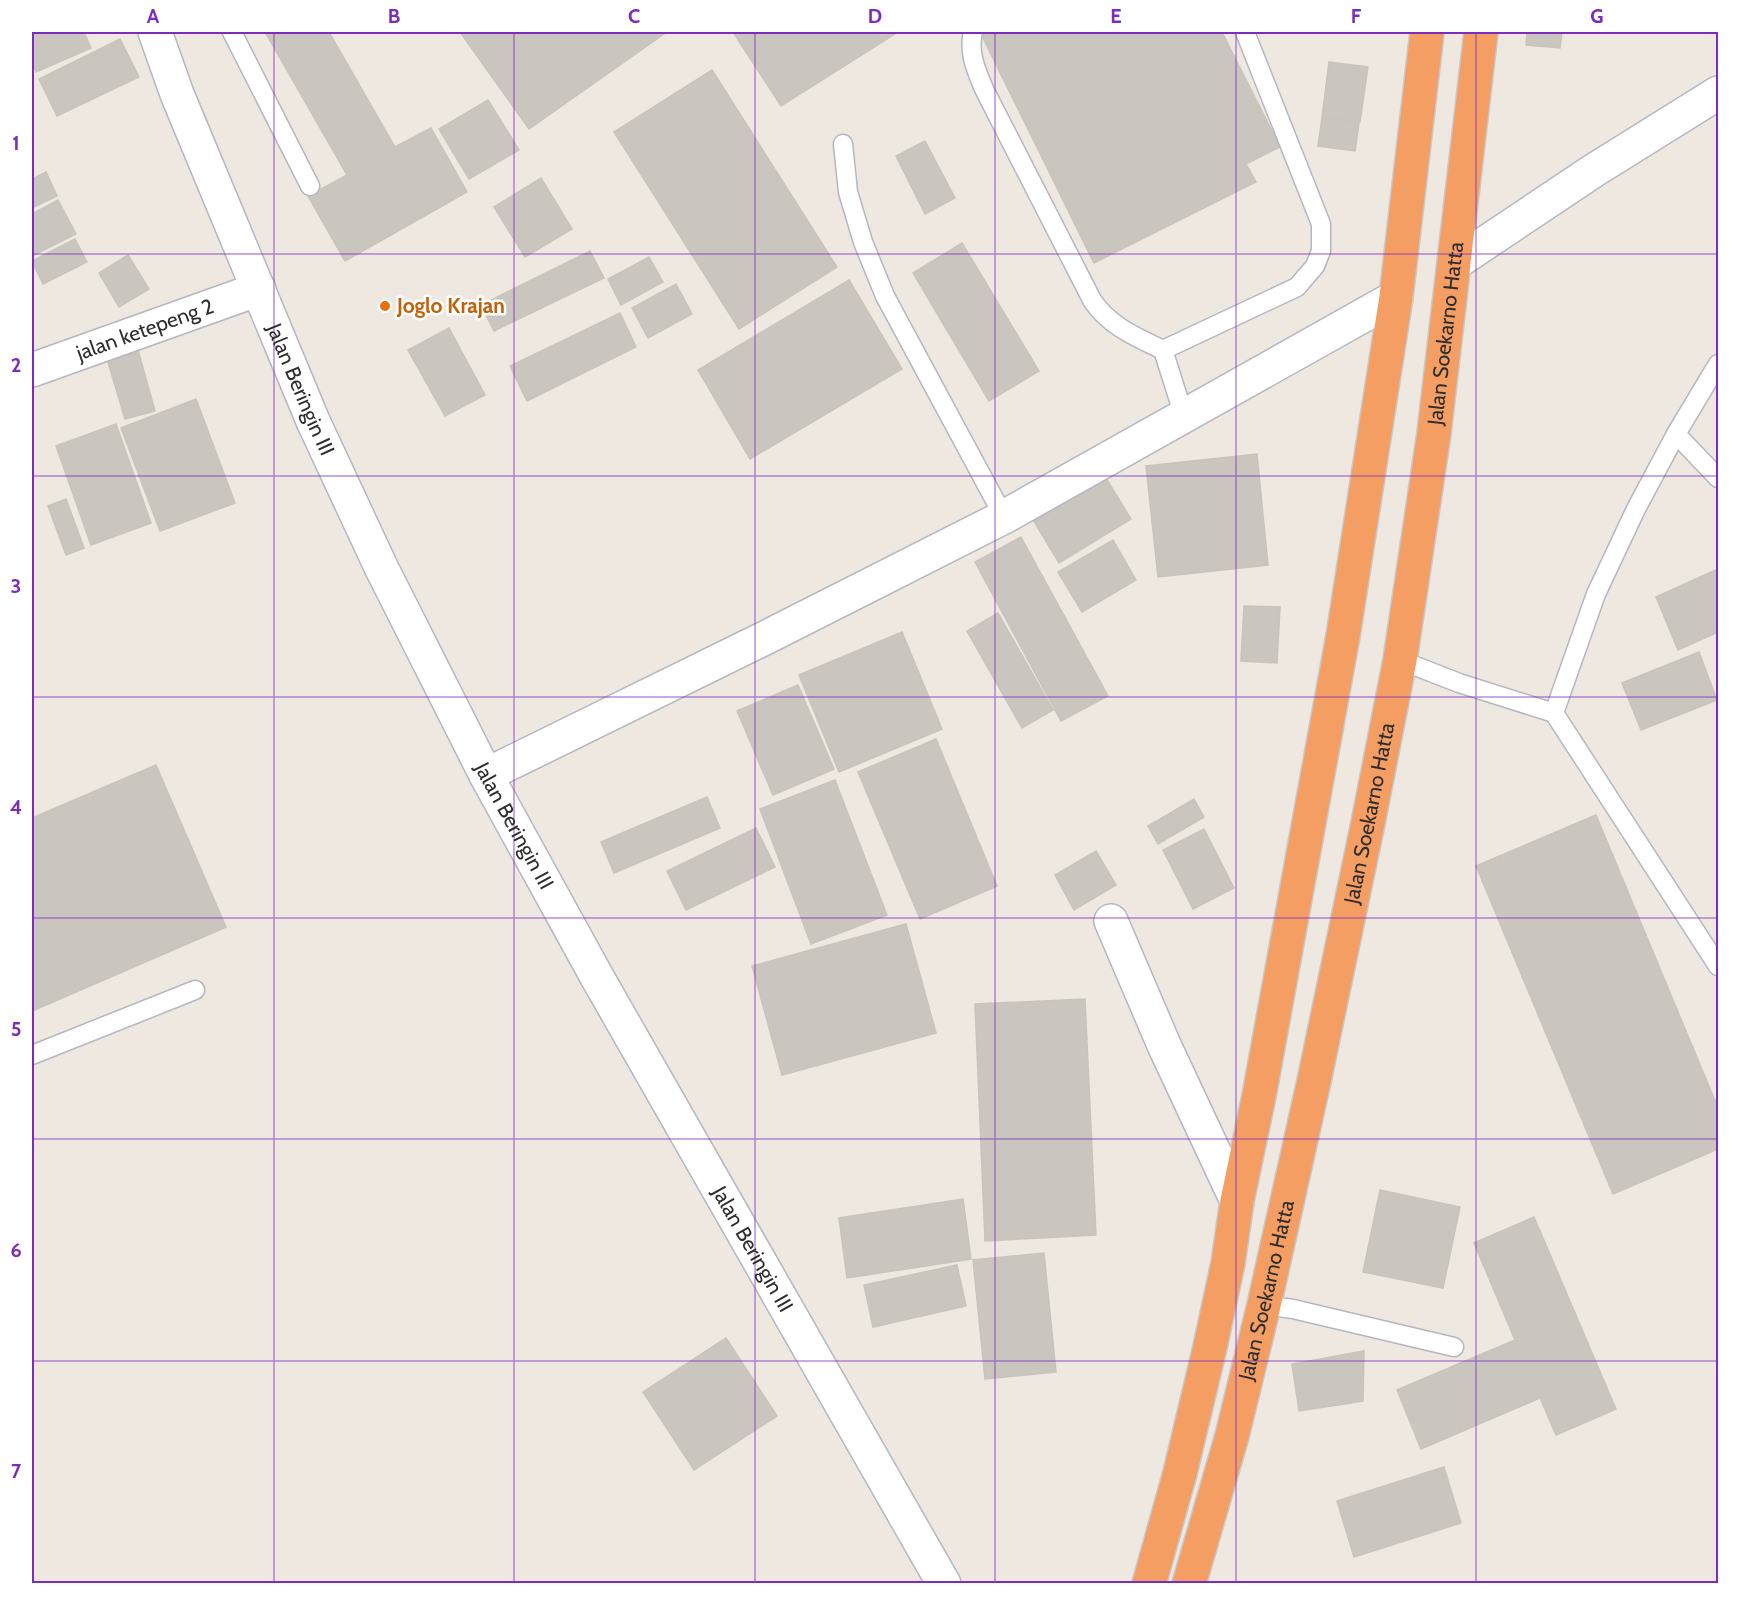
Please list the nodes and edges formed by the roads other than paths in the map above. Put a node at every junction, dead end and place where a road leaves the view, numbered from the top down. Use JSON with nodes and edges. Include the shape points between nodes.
{"nodes":[{"id":1,"x":155,"y":32,"type":"edge"},
{"id":2,"x":232,"y":32,"type":"edge"},
{"id":3,"x":973,"y":32,"type":"edge"},
{"id":4,"x":1245,"y":32,"type":"edge"},
{"id":5,"x":1427,"y":32,"type":"edge"},
{"id":6,"x":1481,"y":32,"type":"edge"},
{"id":7,"x":1719,"y":93,"type":"edge"},
{"id":8,"x":843,"y":144,"type":"dead end"},
{"id":9,"x":310,"y":186,"type":"dead end"},
{"id":10,"x":1454,"y":264,"type":"junction"},
{"id":11,"x":258,"y":288,"type":"junction"},
{"id":12,"x":1396,"y":297,"type":"junction"},
{"id":13,"x":1163,"y":350,"type":"junction"},
{"id":14,"x":1719,"y":364,"type":"edge"},
{"id":15,"x":33,"y":367,"type":"edge"},
{"id":16,"x":1184,"y":416,"type":"junction"},
{"id":17,"x":1676,"y":434,"type":"junction"},
{"id":18,"x":1719,"y":478,"type":"edge"},
{"id":19,"x":1004,"y":517,"type":"junction"},
{"id":20,"x":1400,"y":660,"type":"junction"},
{"id":21,"x":1554,"y":713,"type":"junction"},
{"id":22,"x":486,"y":775,"type":"junction"},
{"id":23,"x":1112,"y":921,"type":"dead end"},
{"id":24,"x":1719,"y":966,"type":"edge"},
{"id":25,"x":195,"y":990,"type":"dead end"},
{"id":26,"x":32,"y":1055,"type":"edge"},
{"id":27,"x":1237,"y":1201,"type":"junction"},
{"id":28,"x":1264,"y":1305,"type":"junction"},
{"id":29,"x":1454,"y":1347,"type":"dead end"},
{"id":30,"x":944,"y":1584,"type":"edge"},
{"id":31,"x":1149,"y":1584,"type":"edge"},
{"id":32,"x":1189,"y":1584,"type":"edge"}],
"edges":[{"from":1,"to":11,"type":"street","name":"Jalan Beringin III"},
{"from":2,"to":9,"type":"lane"},
{"from":3,"to":13,"type":"lane","via":[[974,65],[984,89],[1092,300],[1104,316],[1125,331]]},
{"from":4,"to":13,"type":"lane","via":[[1321,224],[1321,251],[1315,266],[1297,287]]},
{"from":5,"to":12,"type":"highway","name":"Jalan Soekarno Hatta"},
{"from":6,"to":10,"type":"highway","name":"Jalan Soekarno Hatta"},
{"from":7,"to":10,"type":"street"},
{"from":8,"to":19,"type":"lane","via":[[848,192],[862,242],[885,296]]},
{"from":10,"to":20,"type":"highway","name":"Jalan Soekarno Hatta","via":[[1434,433]]},
{"from":11,"to":15,"type":"street","name":"jalan ketepeng 2"},
{"from":11,"to":22,"type":"street","name":"Jalan Beringin III","via":[[381,567]]},
{"from":12,"to":16,"type":"street"},
{"from":12,"to":27,"type":"highway","name":"Jalan Soekarno Hatta","via":[[1344,636]]},
{"from":13,"to":16,"type":"lane"},
{"from":14,"to":17,"type":"lane"},
{"from":16,"to":19,"type":"street"},
{"from":17,"to":18,"type":"lane"},
{"from":17,"to":21,"type":"lane","via":[[1596,594]]},
{"from":19,"to":22,"type":"street"},
{"from":20,"to":21,"type":"lane"},
{"from":20,"to":28,"type":"highway","name":"Jalan Soekarno Hatta"},
{"from":21,"to":24,"type":"lane"},
{"from":22,"to":30,"type":"street","name":"Jalan Beringin III"},
{"from":23,"to":27,"type":"street","via":[[1164,1045]]},
{"from":25,"to":26,"type":"lane"},
{"from":27,"to":31,"type":"highway","name":"Jalan Soekarno Hatta","via":[[1210,1347]]},
{"from":28,"to":29,"type":"lane"},
{"from":28,"to":32,"type":"highway","name":"Jalan Soekarno Hatta","via":[[1232,1436]]}]}
